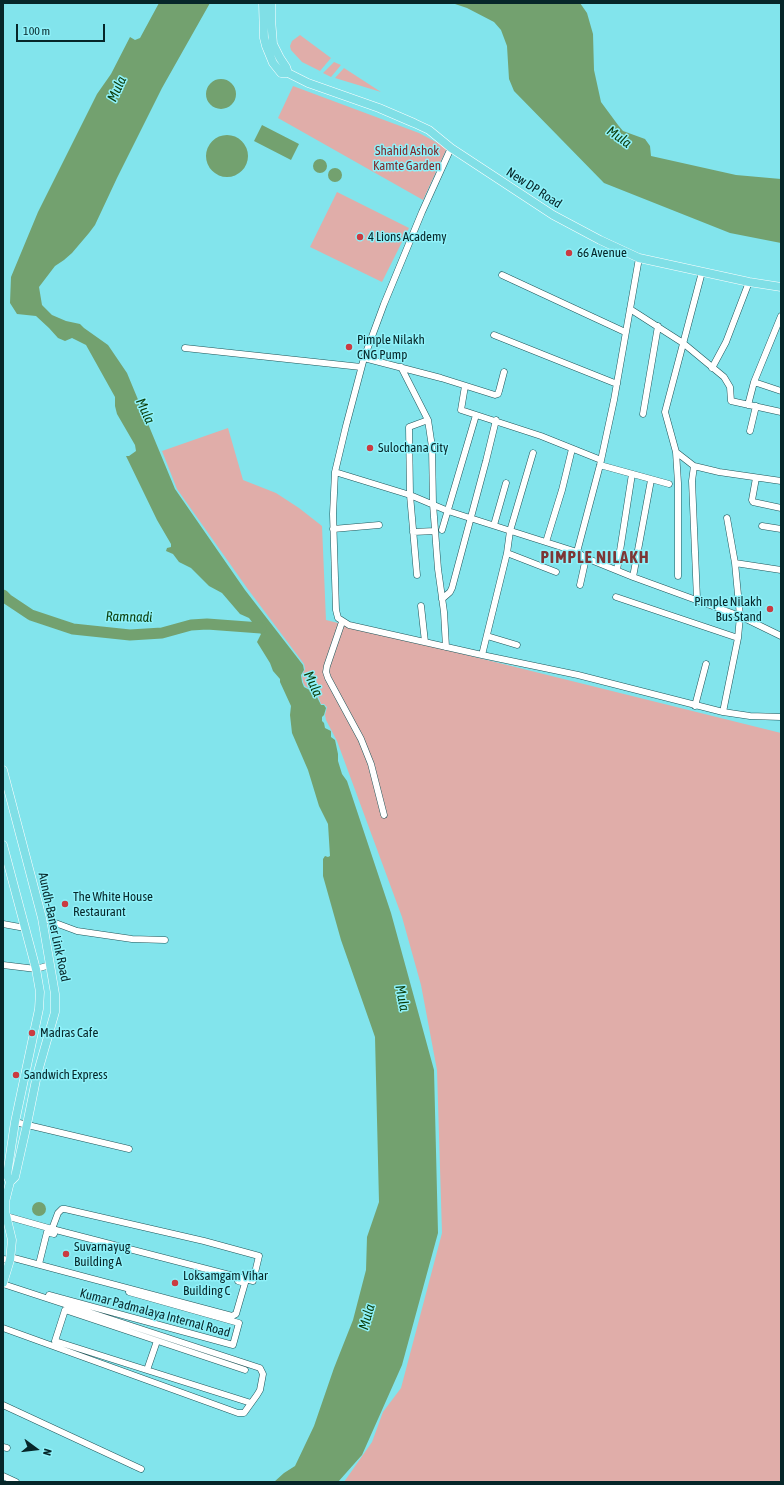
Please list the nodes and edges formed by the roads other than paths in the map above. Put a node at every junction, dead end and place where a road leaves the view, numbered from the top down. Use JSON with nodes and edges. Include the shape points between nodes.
{"nodes":[{"id":1,"x":263,"y":3,"type":"edge"},
{"id":2,"x":271,"y":3,"type":"edge"},
{"id":3,"x":267,"y":19,"type":"junction"},
{"id":4,"x":451,"y":148,"type":"junction"},
{"id":5,"x":639,"y":258,"type":"junction"},
{"id":6,"x":702,"y":272,"type":"junction"},
{"id":7,"x":502,"y":275,"type":"dead end"},
{"id":8,"x":749,"y":282,"type":"junction"},
{"id":9,"x":781,"y":287,"type":"edge"},
{"id":10,"x":630,"y":310,"type":"junction"},
{"id":11,"x":781,"y":316,"type":"edge"},
{"id":12,"x":658,"y":326,"type":"junction"},
{"id":13,"x":625,"y":332,"type":"junction"},
{"id":14,"x":494,"y":335,"type":"dead end"},
{"id":15,"x":683,"y":343,"type":"junction"},
{"id":16,"x":185,"y":348,"type":"dead end"},
{"id":17,"x":364,"y":358,"type":"junction"},
{"id":18,"x":361,"y":367,"type":"junction"},
{"id":19,"x":401,"y":367,"type":"junction"},
{"id":20,"x":712,"y":368,"type":"junction"},
{"id":21,"x":504,"y":372,"type":"dead end"},
{"id":22,"x":754,"y":382,"type":"junction"},
{"id":23,"x":617,"y":384,"type":"junction"},
{"id":24,"x":465,"y":386,"type":"junction"},
{"id":25,"x":781,"y":391,"type":"edge"},
{"id":26,"x":748,"y":405,"type":"junction"},
{"id":27,"x":756,"y":406,"type":"junction"},
{"id":28,"x":781,"y":412,"type":"edge"},
{"id":29,"x":643,"y":414,"type":"dead end"},
{"id":30,"x":476,"y":415,"type":"junction"},
{"id":31,"x":428,"y":420,"type":"junction"},
{"id":32,"x":496,"y":420,"type":"junction"},
{"id":33,"x":750,"y":431,"type":"dead end"},
{"id":34,"x":572,"y":448,"type":"junction"},
{"id":35,"x":676,"y":452,"type":"junction"},
{"id":36,"x":533,"y":453,"type":"dead end"},
{"id":37,"x":600,"y":463,"type":"junction"},
{"id":38,"x":694,"y":466,"type":"junction"},
{"id":39,"x":336,"y":472,"type":"junction"},
{"id":40,"x":632,"y":474,"type":"junction"},
{"id":41,"x":756,"y":478,"type":"junction"},
{"id":42,"x":651,"y":480,"type":"junction"},
{"id":43,"x":781,"y":481,"type":"edge"},
{"id":44,"x":506,"y":484,"type":"dead end"},
{"id":45,"x":668,"y":484,"type":"dead end"},
{"id":46,"x":410,"y":495,"type":"junction"},
{"id":47,"x":433,"y":504,"type":"junction"},
{"id":48,"x":781,"y":508,"type":"edge"},
{"id":49,"x":448,"y":511,"type":"junction"},
{"id":50,"x":471,"y":518,"type":"junction"},
{"id":51,"x":727,"y":518,"type":"dead end"},
{"id":52,"x":378,"y":525,"type":"dead end"},
{"id":53,"x":494,"y":525,"type":"junction"},
{"id":54,"x":762,"y":526,"type":"dead end"},
{"id":55,"x":334,"y":529,"type":"junction"},
{"id":56,"x":781,"y":529,"type":"edge"},
{"id":57,"x":438,"y":530,"type":"junction"},
{"id":58,"x":510,"y":531,"type":"junction"},
{"id":59,"x":413,"y":532,"type":"junction"},
{"id":60,"x":546,"y":542,"type":"junction"},
{"id":61,"x":577,"y":552,"type":"junction"},
{"id":62,"x":507,"y":553,"type":"junction"},
{"id":63,"x":586,"y":558,"type":"junction"},
{"id":64,"x":735,"y":563,"type":"junction"},
{"id":65,"x":617,"y":570,"type":"junction"},
{"id":66,"x":781,"y":570,"type":"edge"},
{"id":67,"x":556,"y":572,"type":"dead end"},
{"id":68,"x":417,"y":575,"type":"dead end"},
{"id":69,"x":678,"y":576,"type":"dead end"},
{"id":70,"x":633,"y":577,"type":"junction"},
{"id":71,"x":580,"y":585,"type":"dead end"},
{"id":72,"x":616,"y":597,"type":"dead end"},
{"id":73,"x":442,"y":598,"type":"junction"},
{"id":74,"x":697,"y":600,"type":"junction"},
{"id":75,"x":421,"y":606,"type":"dead end"},
{"id":76,"x":740,"y":616,"type":"junction"},
{"id":77,"x":342,"y":622,"type":"junction"},
{"id":78,"x":487,"y":636,"type":"junction"},
{"id":79,"x":781,"y":636,"type":"edge"},
{"id":80,"x":738,"y":638,"type":"junction"},
{"id":81,"x":425,"y":642,"type":"junction"},
{"id":82,"x":517,"y":645,"type":"dead end"},
{"id":83,"x":446,"y":646,"type":"junction"},
{"id":84,"x":482,"y":655,"type":"junction"},
{"id":85,"x":706,"y":664,"type":"dead end"},
{"id":86,"x":695,"y":706,"type":"junction"},
{"id":87,"x":722,"y":712,"type":"junction"},
{"id":88,"x":781,"y":717,"type":"edge"},
{"id":89,"x":3,"y":770,"type":"edge"},
{"id":90,"x":384,"y":815,"type":"dead end"},
{"id":91,"x":3,"y":845,"type":"edge"},
{"id":92,"x":42,"y":918,"type":"junction"},
{"id":93,"x":3,"y":924,"type":"edge"},
{"id":94,"x":25,"y":928,"type":"junction"},
{"id":95,"x":165,"y":940,"type":"dead end"},
{"id":96,"x":50,"y":964,"type":"junction"},
{"id":97,"x":3,"y":965,"type":"edge"},
{"id":98,"x":36,"y":969,"type":"junction"},
{"id":99,"x":15,"y":1122,"type":"junction"},
{"id":100,"x":28,"y":1124,"type":"junction"},
{"id":101,"x":129,"y":1148,"type":"dead end"},
{"id":102,"x":10,"y":1182,"type":"junction"},
{"id":103,"x":4,"y":1202,"type":"edge"},
{"id":104,"x":6,"y":1216,"type":"junction"},
{"id":105,"x":52,"y":1229,"type":"junction"},
{"id":106,"x":8,"y":1259,"type":"edge"},
{"id":107,"x":39,"y":1264,"type":"junction"},
{"id":108,"x":3,"y":1281,"type":"edge"},
{"id":109,"x":3,"y":1328,"type":"edge"},
{"id":110,"x":157,"y":1341,"type":"junction"},
{"id":111,"x":147,"y":1370,"type":"junction"},
{"id":112,"x":245,"y":1370,"type":"dead end"},
{"id":113,"x":251,"y":1403,"type":"junction"},
{"id":114,"x":3,"y":1405,"type":"edge"},
{"id":115,"x":141,"y":1469,"type":"dead end"},
{"id":116,"x":3,"y":1476,"type":"edge"},
{"id":117,"x":16,"y":1482,"type":"edge"}],
"edges":[{"from":1,"to":3,"type":"main road"},
{"from":2,"to":3,"type":"main road"},
{"from":3,"to":4,"type":"main road","name":"New DP Road","via":[[264,38],[268,54],[281,73],[288,73],[308,84],[414,123],[429,130]]},
{"from":4,"to":5,"type":"main road","name":"New DP Road","via":[[553,215]]},
{"from":4,"to":17,"type":"street","via":[[404,255]]},
{"from":5,"to":6,"type":"main road","name":"New DP Road"},
{"from":5,"to":10,"type":"street","via":[[630,293]]},
{"from":6,"to":8,"type":"main road","name":"New DP Road"},
{"from":6,"to":15,"type":"street"},
{"from":7,"to":13,"type":"street"},
{"from":8,"to":9,"type":"main road","name":"New DP Road"},
{"from":8,"to":20,"type":"street","via":[[726,342]]},
{"from":10,"to":12,"type":"street"},
{"from":10,"to":13,"type":"street"},
{"from":11,"to":22,"type":"street"},
{"from":12,"to":15,"type":"street"},
{"from":12,"to":29,"type":"street"},
{"from":13,"to":23,"type":"street"},
{"from":14,"to":23,"type":"street"},
{"from":15,"to":20,"type":"street"},
{"from":15,"to":35,"type":"street","via":[[665,412]]},
{"from":16,"to":18,"type":"street"},
{"from":17,"to":18,"type":"street"},
{"from":17,"to":19,"type":"street"},
{"from":18,"to":39,"type":"street"},
{"from":19,"to":24,"type":"street"},
{"from":19,"to":31,"type":"street"},
{"from":20,"to":26,"type":"street","via":[[724,377],[730,387],[731,401]]},
{"from":21,"to":24,"type":"street","via":[[497,395]]},
{"from":22,"to":25,"type":"street"},
{"from":22,"to":26,"type":"street"},
{"from":23,"to":37,"type":"street"},
{"from":24,"to":30,"type":"street","via":[[461,410]]},
{"from":26,"to":27,"type":"street"},
{"from":27,"to":28,"type":"street"},
{"from":27,"to":33,"type":"street"},
{"from":30,"to":32,"type":"street"},
{"from":30,"to":49,"type":"street"},
{"from":31,"to":46,"type":"street","via":[[409,427]]},
{"from":31,"to":47,"type":"street","via":[[432,447]]},
{"from":32,"to":34,"type":"street"},
{"from":32,"to":50,"type":"street"},
{"from":34,"to":37,"type":"street"},
{"from":34,"to":60,"type":"street"},
{"from":35,"to":38,"type":"street"},
{"from":35,"to":69,"type":"street"},
{"from":36,"to":58,"type":"street"},
{"from":37,"to":40,"type":"street"},
{"from":37,"to":61,"type":"street"},
{"from":38,"to":41,"type":"street"},
{"from":38,"to":74,"type":"street","via":[[692,481]]},
{"from":39,"to":46,"type":"street"},
{"from":39,"to":55,"type":"street"},
{"from":40,"to":42,"type":"street"},
{"from":40,"to":65,"type":"street"},
{"from":41,"to":43,"type":"street"},
{"from":41,"to":48,"type":"street","via":[[753,502]]},
{"from":42,"to":45,"type":"street"},
{"from":42,"to":70,"type":"street"},
{"from":44,"to":53,"type":"street"},
{"from":46,"to":47,"type":"street"},
{"from":46,"to":59,"type":"street"},
{"from":47,"to":49,"type":"street"},
{"from":47,"to":57,"type":"street"},
{"from":49,"to":50,"type":"street"},
{"from":49,"to":57,"type":"street"},
{"from":50,"to":53,"type":"street"},
{"from":50,"to":73,"type":"street","via":[[452,588]]},
{"from":51,"to":64,"type":"street"},
{"from":52,"to":55,"type":"street"},
{"from":53,"to":58,"type":"street"},
{"from":54,"to":56,"type":"street"},
{"from":55,"to":77,"type":"street","via":[[336,610]]},
{"from":57,"to":59,"type":"street"},
{"from":57,"to":73,"type":"street","via":[[438,569]]},
{"from":58,"to":60,"type":"street"},
{"from":58,"to":62,"type":"street"},
{"from":59,"to":68,"type":"street"},
{"from":60,"to":61,"type":"street"},
{"from":61,"to":63,"type":"street"},
{"from":62,"to":67,"type":"street"},
{"from":62,"to":78,"type":"street"},
{"from":63,"to":65,"type":"street"},
{"from":63,"to":71,"type":"street"},
{"from":64,"to":66,"type":"street"},
{"from":64,"to":76,"type":"street"},
{"from":65,"to":70,"type":"street"},
{"from":70,"to":74,"type":"street"},
{"from":72,"to":80,"type":"street"},
{"from":73,"to":83,"type":"street"},
{"from":74,"to":76,"type":"street"},
{"from":75,"to":81,"type":"street"},
{"from":76,"to":79,"type":"street"},
{"from":76,"to":80,"type":"street"},
{"from":77,"to":81,"type":"street"},
{"from":77,"to":90,"type":"street","via":[[326,672],[361,738],[371,764]]},
{"from":78,"to":82,"type":"street"},
{"from":78,"to":84,"type":"street"},
{"from":80,"to":87,"type":"street"},
{"from":81,"to":83,"type":"street"},
{"from":83,"to":84,"type":"street"},
{"from":84,"to":86,"type":"street","via":[[578,675]]},
{"from":85,"to":86,"type":"street"},
{"from":86,"to":87,"type":"street"},
{"from":87,"to":88,"type":"street"},
{"from":89,"to":92,"type":"main road","name":"Aundh-Baner Link Road"},
{"from":91,"to":94,"type":"main road","name":"Aundh-Baner Link Road"},
{"from":92,"to":95,"type":"street","via":[[77,931],[132,939]]},
{"from":92,"to":96,"type":"main road","name":"Aundh-Baner Link Road"},
{"from":93,"to":94,"type":"street"},
{"from":94,"to":98,"type":"main road","name":"Aundh-Baner Link Road"},
{"from":96,"to":98,"type":"street"},
{"from":96,"to":100,"type":"main road","name":"Aundh-Baner Link Road","via":[[55,1012],[37,1075]]},
{"from":97,"to":98,"type":"street"},
{"from":98,"to":99,"type":"main road","name":"Aundh-Baner Link Road","via":[[40,992],[39,1009]]},
{"from":99,"to":100,"type":"street"},
{"from":99,"to":102,"type":"main road","name":"Aundh-Baner Link Road","via":[[7,1174]]},
{"from":100,"to":101,"type":"street"},
{"from":100,"to":102,"type":"main road","name":"Aundh-Baner Link Road","via":[[15,1177]]},
{"from":102,"to":103,"type":"main road","name":"Aundh-Baner Link Road"},
{"from":103,"to":104,"type":"main road","name":"Aundh-Baner Link Road"},
{"from":104,"to":105,"type":"street"},
{"from":104,"to":106,"type":"main road","name":"Aundh-Baner Link Road","via":[[12,1240]]},
{"from":105,"to":105,"type":"street","via":[[253,1281],[259,1256],[66,1209],[58,1213]]},
{"from":106,"to":107,"type":"street"},
{"from":106,"to":108,"type":"main road","name":"Aundh-Baner Link Road"},
{"from":106,"to":108,"type":"street","name":"Kumar Padmalaya Internal Road","via":[[239,1323],[233,1346]]},
{"from":107,"to":107,"type":"street","via":[[232,1316],[236,1314],[245,1283],[47,1232]]},
{"from":108,"to":113,"type":"street","via":[[260,1368],[263,1374],[260,1390]]},
{"from":109,"to":113,"type":"street","via":[[238,1414],[244,1412]]},
{"from":110,"to":111,"type":"street"},
{"from":110,"to":111,"type":"street","via":[[65,1310],[55,1341]]},
{"from":110,"to":112,"type":"street"},
{"from":111,"to":113,"type":"street"},
{"from":114,"to":115,"type":"street"},
{"from":116,"to":117,"type":"street"}]}
